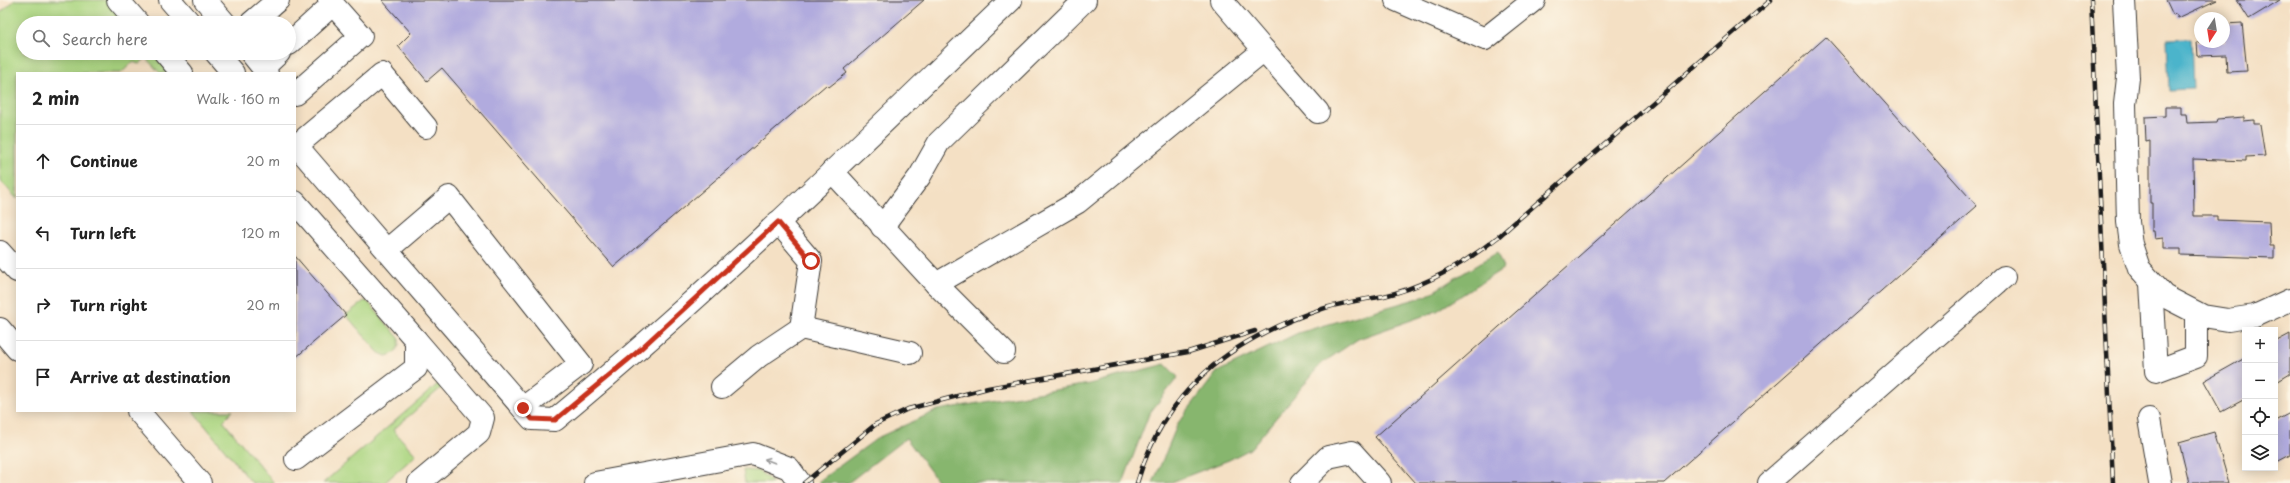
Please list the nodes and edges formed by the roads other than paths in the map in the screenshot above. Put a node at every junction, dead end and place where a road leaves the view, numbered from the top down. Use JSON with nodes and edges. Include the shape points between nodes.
{"nodes":[{"id":1,"x":118,"y":0,"type":"edge"},
{"id":2,"x":170,"y":0,"type":"edge"},
{"id":3,"x":278,"y":0,"type":"edge"},
{"id":4,"x":1011,"y":0,"type":"edge"},
{"id":5,"x":1085,"y":0,"type":"edge"},
{"id":6,"x":1222,"y":0,"type":"edge"},
{"id":7,"x":1396,"y":0,"type":"edge"},
{"id":8,"x":1534,"y":0,"type":"edge"},
{"id":9,"x":2124,"y":0,"type":"edge"},
{"id":10,"x":208,"y":1,"type":"edge"},
{"id":11,"x":331,"y":2,"type":"edge"},
{"id":12,"x":132,"y":16,"type":"edge"},
{"id":13,"x":184,"y":16,"type":"edge"},
{"id":14,"x":220,"y":16,"type":"edge"},
{"id":15,"x":259,"y":16,"type":"edge"},
{"id":16,"x":296,"y":37,"type":"edge"},
{"id":17,"x":1264,"y":50,"type":"junction"},
{"id":18,"x":171,"y":60,"type":"edge"},
{"id":19,"x":222,"y":60,"type":"edge"},
{"id":20,"x":181,"y":72,"type":"edge"},
{"id":21,"x":233,"y":72,"type":"edge"},
{"id":22,"x":296,"y":93,"type":"edge"},
{"id":23,"x":1318,"y":112,"type":"dead end"},
{"id":24,"x":426,"y":127,"type":"dead end"},
{"id":25,"x":296,"y":145,"type":"edge"},
{"id":26,"x":832,"y":171,"type":"junction"},
{"id":27,"x":296,"y":203,"type":"edge"},
{"id":28,"x":778,"y":222,"type":"junction"},
{"id":29,"x":882,"y":227,"type":"junction"},
{"id":30,"x":387,"y":250,"type":"junction"},
{"id":31,"x":0,"y":252,"type":"edge"},
{"id":32,"x":16,"y":270,"type":"edge"},
{"id":33,"x":2004,"y":278,"type":"dead end"},
{"id":34,"x":2151,"y":283,"type":"junction"},
{"id":35,"x":936,"y":284,"type":"junction"},
{"id":36,"x":2290,"y":300,"type":"edge"},
{"id":37,"x":2196,"y":313,"type":"junction"},
{"id":38,"x":801,"y":328,"type":"junction"},
{"id":39,"x":0,"y":329,"type":"edge"},
{"id":40,"x":416,"y":340,"type":"junction"},
{"id":41,"x":16,"y":347,"type":"edge"},
{"id":42,"x":1004,"y":352,"type":"dead end"},
{"id":43,"x":910,"y":353,"type":"dead end"},
{"id":44,"x":722,"y":387,"type":"dead end"},
{"id":45,"x":523,"y":408,"type":"junction"},
{"id":46,"x":139,"y":412,"type":"edge"},
{"id":47,"x":2149,"y":419,"type":"dead end"},
{"id":48,"x":296,"y":458,"type":"dead end"},
{"id":49,"x":200,"y":483,"type":"edge"},
{"id":50,"x":419,"y":483,"type":"edge"},
{"id":51,"x":595,"y":483,"type":"edge"},
{"id":52,"x":800,"y":483,"type":"edge"},
{"id":53,"x":1302,"y":483,"type":"edge"},
{"id":54,"x":1380,"y":483,"type":"edge"},
{"id":55,"x":1769,"y":483,"type":"edge"},
{"id":56,"x":2160,"y":483,"type":"edge"}],
"edges":[{"from":1,"to":12,"type":"lane"},
{"from":2,"to":13,"type":"lane"},
{"from":3,"to":15,"type":"lane"},
{"from":4,"to":26,"type":"lane"},
{"from":5,"to":29,"type":"lane","via":[[939,142],[920,176]]},
{"from":6,"to":17,"type":"lane"},
{"from":7,"to":8,"type":"lane","via":[[1485,39]]},
{"from":9,"to":34,"type":"lane","via":[[2128,78],[2125,104],[2128,222],[2138,268]]},
{"from":10,"to":14,"type":"lane"},
{"from":11,"to":16,"type":"lane"},
{"from":11,"to":22,"type":"lane","via":[[361,36]]},
{"from":17,"to":23,"type":"lane"},
{"from":17,"to":35,"type":"lane","via":[[1078,202]]},
{"from":18,"to":20,"type":"lane"},
{"from":19,"to":21,"type":"lane"},
{"from":24,"to":25,"type":"lane","via":[[382,74]]},
{"from":25,"to":30,"type":"lane"},
{"from":26,"to":28,"type":"lane"},
{"from":26,"to":29,"type":"lane"},
{"from":27,"to":40,"type":"lane"},
{"from":28,"to":38,"type":"lane","via":[[811,261]]},
{"from":28,"to":45,"type":"lane","via":[[635,354],[555,420],[532,419]]},
{"from":29,"to":35,"type":"lane"},
{"from":30,"to":45,"type":"lane"},
{"from":30,"to":45,"type":"lane","via":[[450,197],[581,364]]},
{"from":31,"to":32,"type":"lane"},
{"from":33,"to":55,"type":"lane"},
{"from":34,"to":37,"type":"lane","via":[[2164,296]]},
{"from":34,"to":37,"type":"lane","via":[[2156,371],[2196,356]]},
{"from":35,"to":42,"type":"lane"},
{"from":36,"to":37,"type":"lane","via":[[2255,316],[2228,320]]},
{"from":38,"to":43,"type":"lane"},
{"from":38,"to":44,"type":"lane","via":[[759,356]]},
{"from":39,"to":41,"type":"lane"},
{"from":40,"to":48,"type":"lane","via":[[416,368]]},
{"from":40,"to":50,"type":"lane","via":[[483,418],[479,433]]},
{"from":46,"to":49,"type":"lane"},
{"from":47,"to":56,"type":"lane"},
{"from":52,"to":51,"type":"lane","one_way":true,"via":[[789,468],[753,454]]},
{"from":53,"to":54,"type":"lane","via":[[1328,457],[1352,452]]}]}
